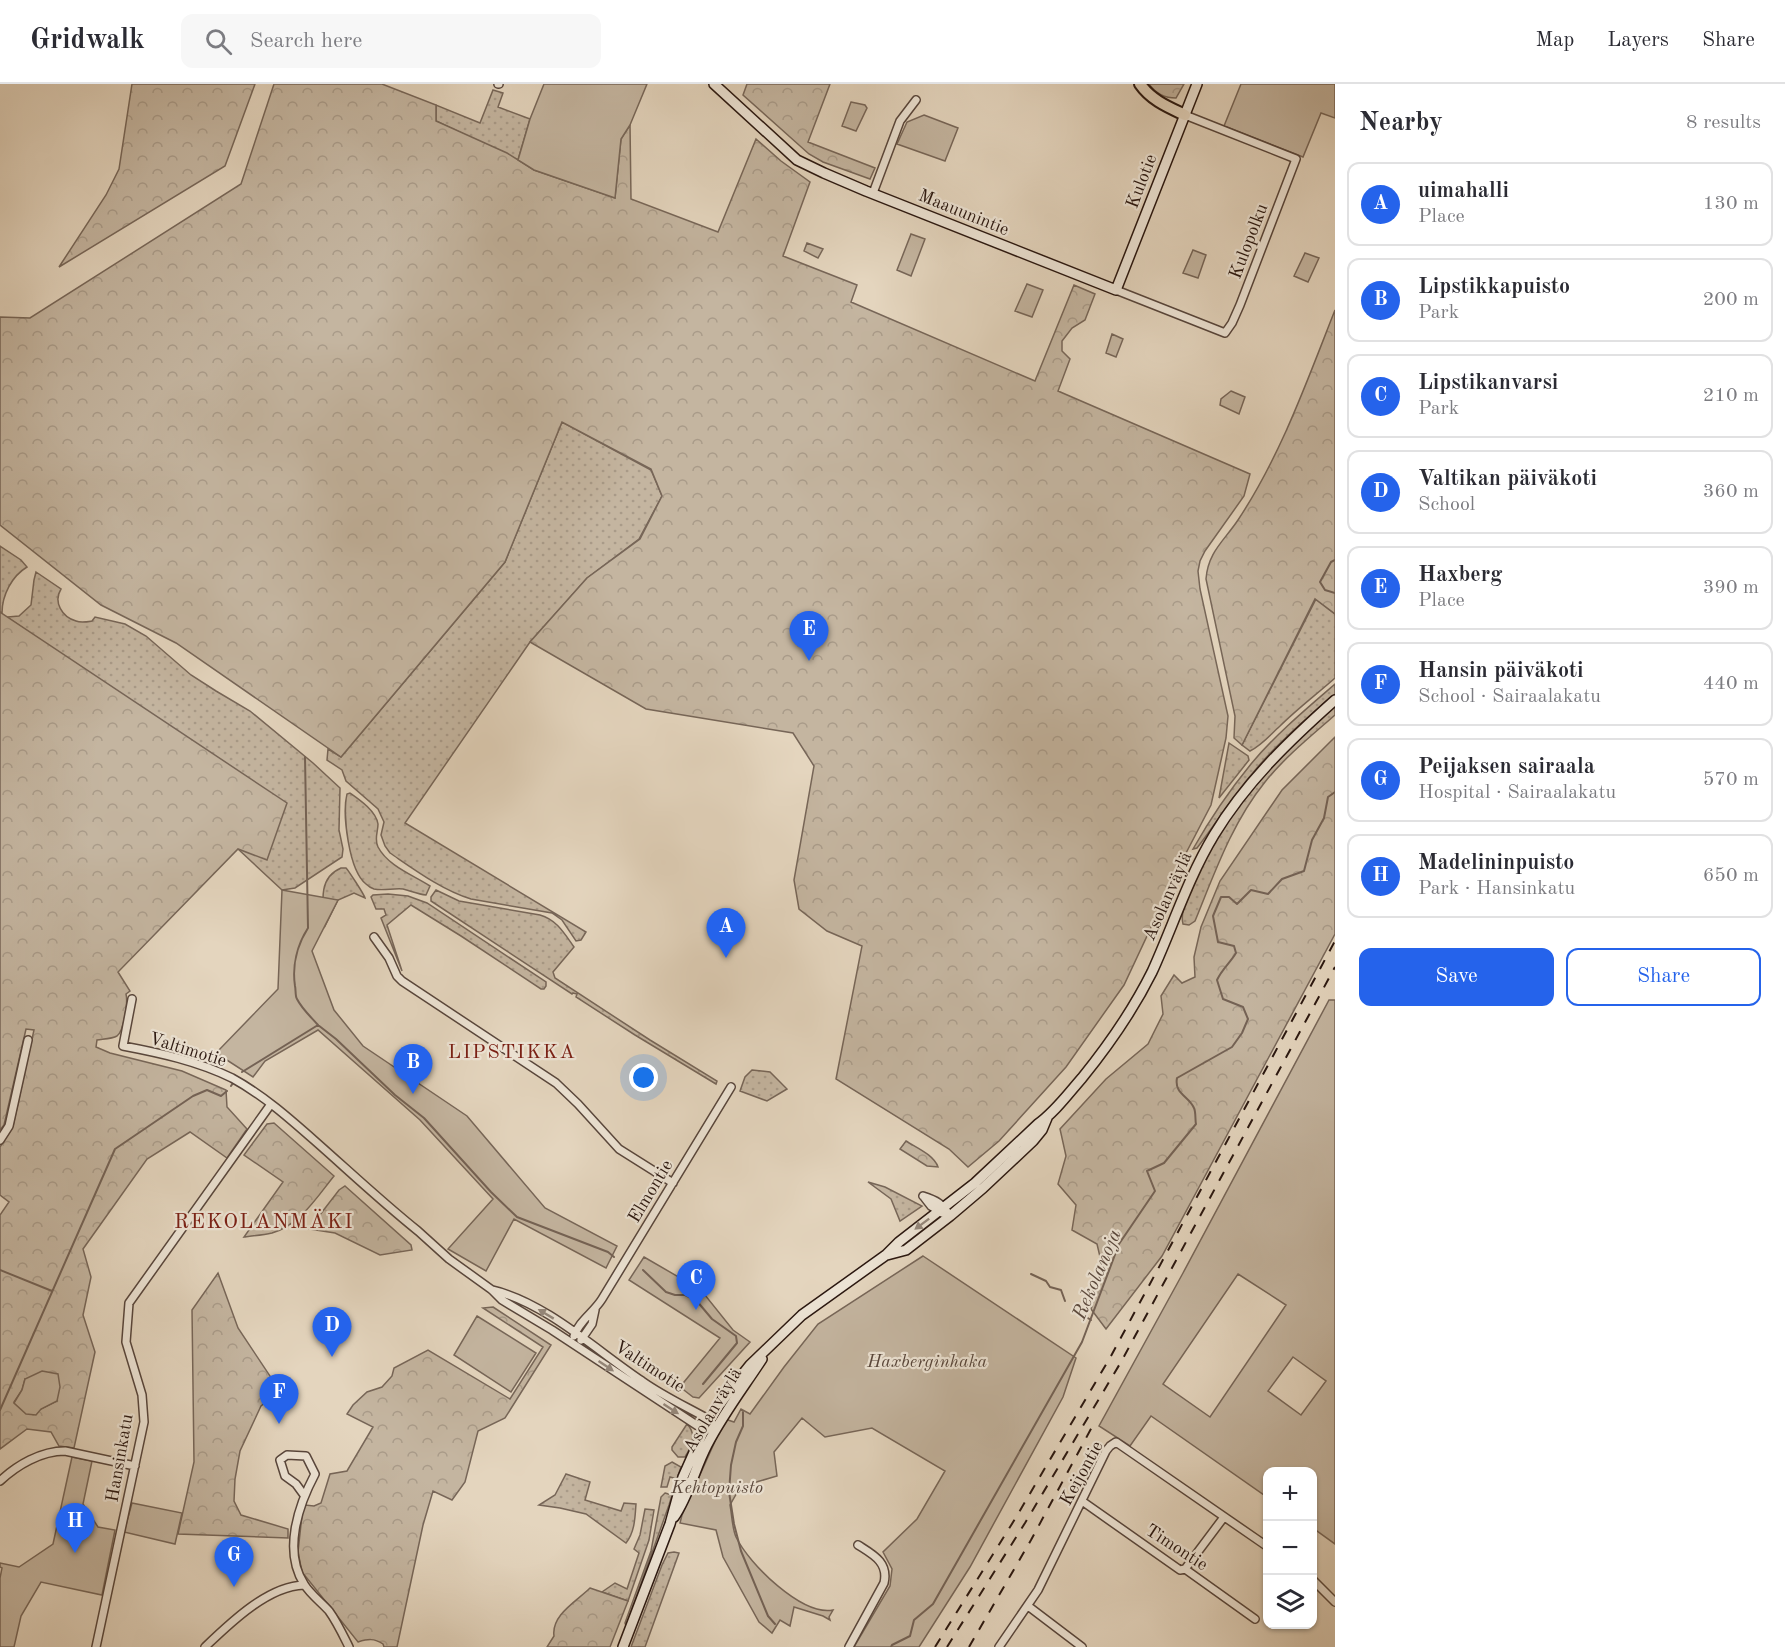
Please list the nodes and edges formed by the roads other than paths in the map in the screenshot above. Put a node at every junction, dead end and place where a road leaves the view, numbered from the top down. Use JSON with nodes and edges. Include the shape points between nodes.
{"nodes":[{"id":1,"x":714,"y":84,"type":"edge"},
{"id":2,"x":1140,"y":84,"type":"edge"},
{"id":3,"x":1197,"y":84,"type":"edge"},
{"id":4,"x":916,"y":100,"type":"dead end"},
{"id":5,"x":1185,"y":115,"type":"junction"},
{"id":6,"x":873,"y":194,"type":"junction"},
{"id":7,"x":1116,"y":290,"type":"junction"},
{"id":8,"x":1225,"y":333,"type":"joint"},
{"id":9,"x":1335,"y":700,"type":"edge"},
{"id":10,"x":374,"y":937,"type":"dead end"},
{"id":11,"x":132,"y":999,"type":"dead end"},
{"id":12,"x":28,"y":1040,"type":"dead end"},
{"id":13,"x":731,"y":1088,"type":"dead end"},
{"id":14,"x":271,"y":1104,"type":"junction"},
{"id":15,"x":1047,"y":1118,"type":"junction"},
{"id":16,"x":0,"y":1140,"type":"edge"},
{"id":17,"x":673,"y":1183,"type":"junction"},
{"id":18,"x":941,"y":1210,"type":"junction"},
{"id":19,"x":950,"y":1216,"type":"junction"},
{"id":20,"x":886,"y":1255,"type":"junction"},
{"id":21,"x":492,"y":1290,"type":"junction"},
{"id":22,"x":595,"y":1310,"type":"junction"},
{"id":23,"x":574,"y":1333,"type":"junction"},
{"id":24,"x":583,"y":1339,"type":"junction"},
{"id":25,"x":574,"y":1344,"type":"junction"},
{"id":26,"x":713,"y":1424,"type":"junction"},
{"id":27,"x":704,"y":1430,"type":"junction"},
{"id":28,"x":135,"y":1466,"type":"junction"},
{"id":29,"x":0,"y":1481,"type":"edge"},
{"id":30,"x":304,"y":1495,"type":"junction"},
{"id":31,"x":1082,"y":1501,"type":"junction"},
{"id":32,"x":1224,"y":1517,"type":"junction"},
{"id":33,"x":670,"y":1524,"type":"junction"},
{"id":34,"x":1263,"y":1544,"type":"edge"},
{"id":35,"x":858,"y":1545,"type":"dead end"},
{"id":36,"x":1185,"y":1569,"type":"junction"},
{"id":37,"x":1317,"y":1584,"type":"edge"},
{"id":38,"x":304,"y":1585,"type":"junction"},
{"id":39,"x":1335,"y":1602,"type":"edge"},
{"id":40,"x":1028,"y":1606,"type":"junction"},
{"id":41,"x":1255,"y":1619,"type":"dead end"},
{"id":42,"x":96,"y":1647,"type":"edge"},
{"id":43,"x":205,"y":1647,"type":"edge"},
{"id":44,"x":349,"y":1647,"type":"edge"},
{"id":45,"x":623,"y":1647,"type":"edge"},
{"id":46,"x":849,"y":1647,"type":"edge"},
{"id":47,"x":999,"y":1647,"type":"edge"},
{"id":48,"x":1082,"y":1647,"type":"edge"}],
"edges":[{"from":1,"to":6,"type":"main road","name":"Maauunintie","via":[[797,160]]},
{"from":2,"to":5,"type":"main road","via":[[1158,101]]},
{"from":3,"to":5,"type":"main road","name":"Kulotie"},
{"from":4,"to":6,"type":"street","via":[[900,121]]},
{"from":5,"to":7,"type":"main road","name":"Kulotie"},
{"from":5,"to":8,"type":"street","name":"Kulopolku","via":[[1296,159]]},
{"from":6,"to":7,"type":"main road","name":"Maauunintie"},
{"from":7,"to":8,"type":"street","name":"Maauunintie"},
{"from":9,"to":15,"type":"main road","name":"Asolanväylä","via":[[1273,757],[1233,806],[1204,853],[1147,981],[1129,1012],[1095,1062]]},
{"from":10,"to":17,"type":"street","via":[[402,981],[556,1083],[619,1149]]},
{"from":11,"to":14,"type":"street","name":"Valtimotie","via":[[123,1046],[201,1065]]},
{"from":12,"to":16,"type":"street","via":[[9,1126]]},
{"from":13,"to":17,"type":"street","name":"Elmontie"},
{"from":14,"to":21,"type":"street","name":"Valtimotie","via":[[428,1242]]},
{"from":14,"to":28,"type":"street","name":"Hansinkatu","via":[[129,1303],[126,1342],[142,1395],[144,1422]]},
{"from":15,"to":18,"type":"main road","name":"Asolanväylä"},
{"from":15,"to":19,"type":"main road","name":"Asolanväylä","via":[[1033,1141]]},
{"from":17,"to":22,"type":"street","name":"Elmontie"},
{"from":18,"to":19,"type":"street"},
{"from":18,"to":20,"type":"main road","name":"Asolanväylä","one_way":true},
{"from":19,"to":20,"type":"main road","name":"Asolanväylä","via":[[906,1250]]},
{"from":20,"to":26,"type":"main road","name":"Asolanväylä","via":[[802,1315],[750,1365]]},
{"from":23,"to":21,"type":"street","name":"Valtimotie","one_way":true,"via":[[531,1306]]},
{"from":21,"to":25,"type":"street","name":"Valtimotie"},
{"from":22,"to":23,"type":"street","name":"Elmontie"},
{"from":22,"to":24,"type":"street","name":"Elmontie"},
{"from":23,"to":24,"type":"street","name":"Valtimotie"},
{"from":23,"to":25,"type":"street"},
{"from":24,"to":25,"type":"street"},
{"from":24,"to":26,"type":"street","name":"Valtimotie","via":[[643,1382]]},
{"from":25,"to":27,"type":"street","name":"Valtimotie","one_way":true},
{"from":26,"to":27,"type":"main road","name":"Asolanväylä"},
{"from":26,"to":33,"type":"main road","name":"Asolanväylä","via":[[681,1507]]},
{"from":27,"to":33,"type":"main road","name":"Asolanväylä","via":[[683,1477]]},
{"from":28,"to":29,"type":"street","via":[[53,1451],[37,1456]]},
{"from":28,"to":42,"type":"street","name":"Hansinkatu"},
{"from":30,"to":30,"type":"street","via":[[315,1474],[306,1456],[287,1455],[280,1460],[285,1476]]},
{"from":30,"to":38,"type":"street","via":[[294,1551]]},
{"from":31,"to":32,"type":"street","name":"Keijontie","via":[[1106,1451],[1116,1442]]},
{"from":31,"to":36,"type":"street","name":"Timontie","via":[[1180,1570]]},
{"from":31,"to":40,"type":"street","name":"Keijontie"},
{"from":32,"to":34,"type":"street","name":"Keijontie"},
{"from":32,"to":36,"type":"street"},
{"from":33,"to":45,"type":"main road","name":"Asolanväylä"},
{"from":35,"to":46,"type":"street","via":[[879,1560],[885,1575]]},
{"from":36,"to":41,"type":"street","name":"Timontie"},
{"from":37,"to":39,"type":"street"},
{"from":38,"to":43,"type":"street","via":[[295,1585],[250,1608]]},
{"from":38,"to":44,"type":"street","via":[[336,1621]]},
{"from":40,"to":47,"type":"street","name":"Keijontie"},
{"from":40,"to":48,"type":"street"}]}
